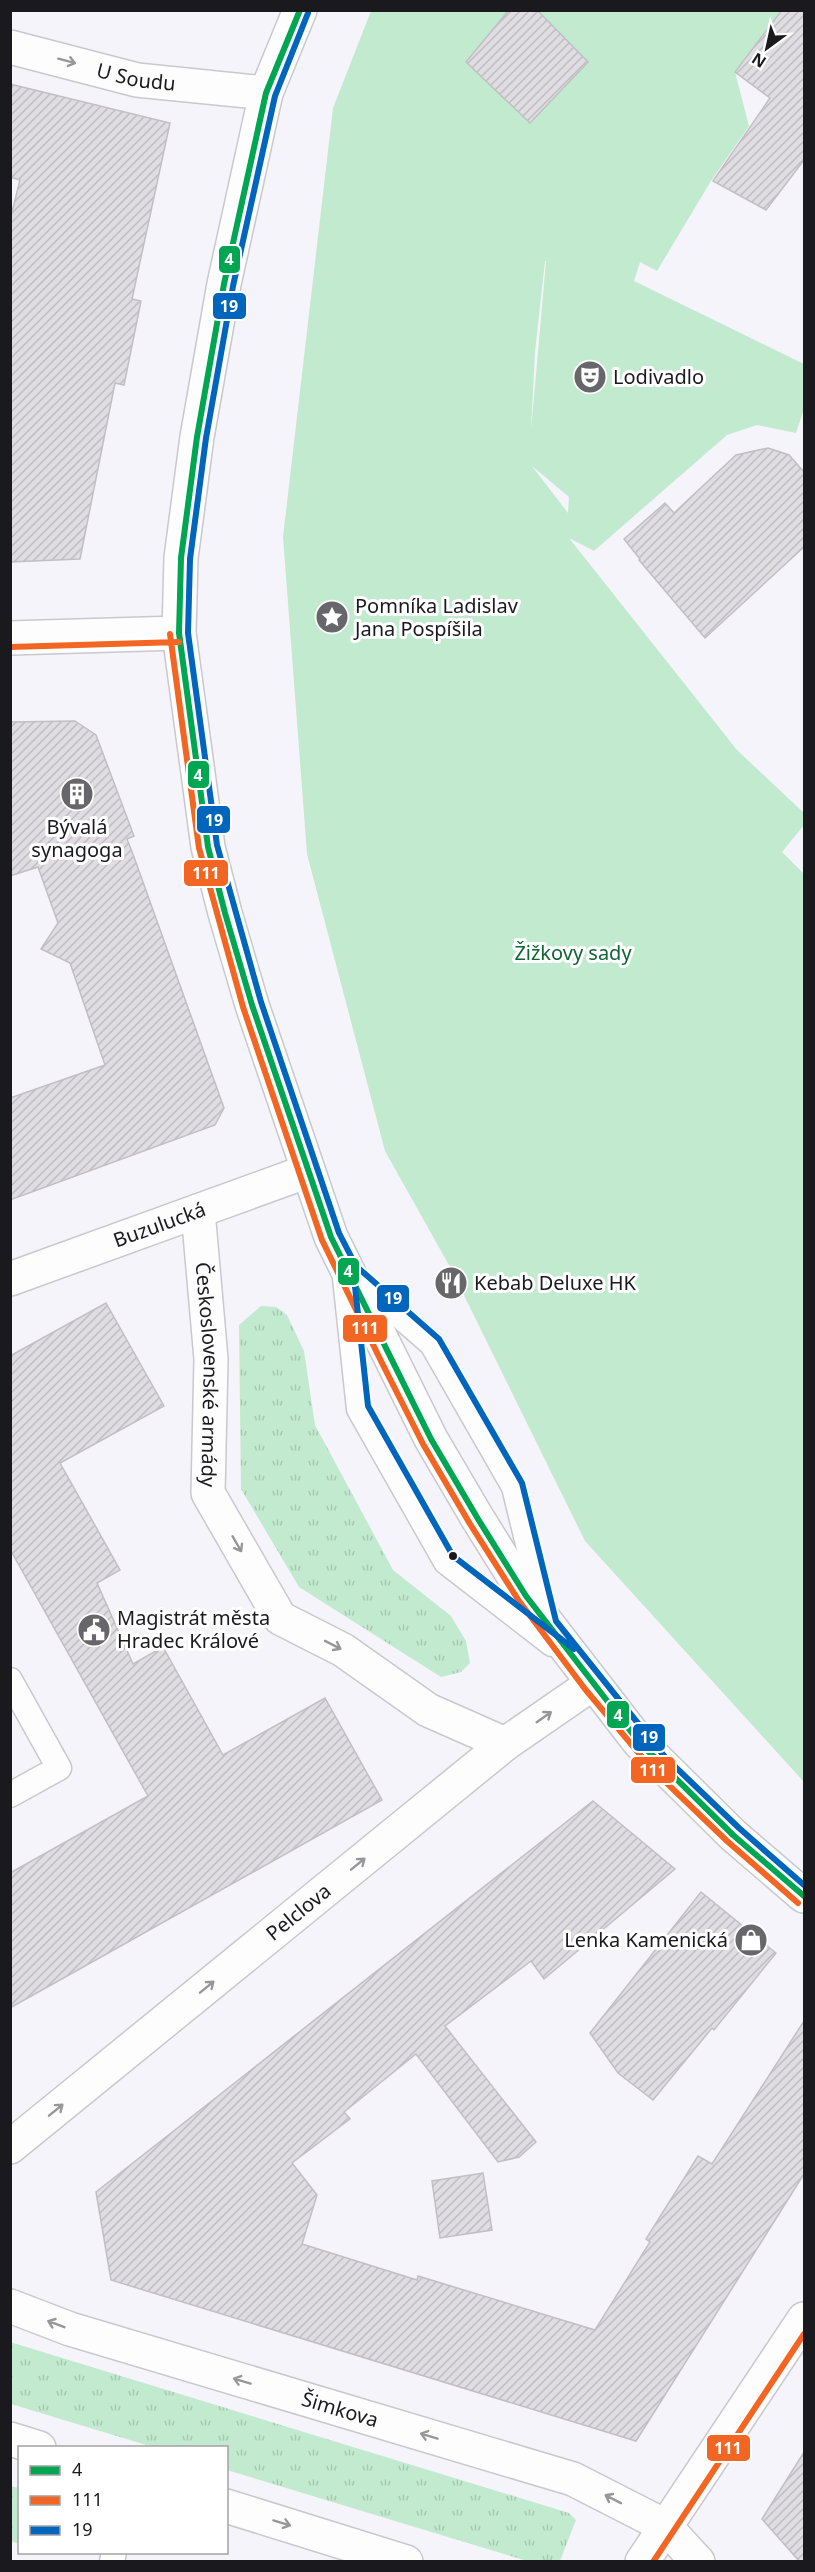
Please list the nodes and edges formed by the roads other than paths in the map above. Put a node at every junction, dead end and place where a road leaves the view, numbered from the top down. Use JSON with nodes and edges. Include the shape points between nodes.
{"nodes":[{"id":1,"x":300,"y":10,"type":"edge"},
{"id":2,"x":10,"y":47,"type":"edge"},
{"id":3,"x":266,"y":93,"type":"junction"},
{"id":4,"x":179,"y":633,"type":"junction"},
{"id":5,"x":10,"y":638,"type":"edge"},
{"id":6,"x":308,"y":1171,"type":"junction"},
{"id":7,"x":198,"y":1211,"type":"junction"},
{"id":8,"x":346,"y":1266,"type":"junction"},
{"id":9,"x":10,"y":1279,"type":"edge"},
{"id":10,"x":548,"y":1625,"type":"junction"},
{"id":11,"x":585,"y":1673,"type":"junction"},
{"id":12,"x":10,"y":1680,"type":"edge"},
{"id":13,"x":506,"y":1744,"type":"junction"},
{"id":14,"x":10,"y":1795,"type":"edge"},
{"id":15,"x":804,"y":1896,"type":"edge"},
{"id":16,"x":10,"y":2147,"type":"edge"},
{"id":17,"x":10,"y":2306,"type":"edge"},
{"id":18,"x":804,"y":2319,"type":"edge"},
{"id":19,"x":10,"y":2439,"type":"edge"},
{"id":20,"x":33,"y":2446,"type":"edge"},
{"id":21,"x":228,"y":2507,"type":"edge"},
{"id":22,"x":665,"y":2526,"type":"junction"},
{"id":23,"x":406,"y":2562,"type":"edge"},
{"id":24,"x":642,"y":2562,"type":"edge"},
{"id":25,"x":698,"y":2562,"type":"edge"}],
"edges":[{"from":1,"to":3,"type":"street"},
{"from":2,"to":3,"type":"street","name":"U Soudu","one_way":true,"via":[[137,80]]},
{"from":3,"to":4,"type":"street","via":[[224,284],[197,437],[181,558]]},
{"from":4,"to":5,"type":"street"},
{"from":4,"to":6,"type":"street","via":[[208,848],[252,1005]]},
{"from":6,"to":7,"type":"street","name":"Buzulucká"},
{"from":6,"to":8,"type":"street","via":[[331,1237]]},
{"from":7,"to":9,"type":"street","name":"Buzulucká"},
{"from":7,"to":13,"type":"street","name":"Československé armády","one_way":true,"via":[[211,1359],[208,1493],[236,1542],[280,1618],[343,1650],[428,1710]]},
{"from":8,"to":10,"type":"street","via":[[431,1439],[484,1529]]},
{"from":8,"to":10,"type":"lane","via":[[432,1344],[514,1487]]},
{"from":8,"to":11,"type":"lane","via":[[359,1409],[446,1562]]},
{"from":10,"to":11,"type":"street"},
{"from":13,"to":11,"type":"street","name":"Pelclova","one_way":true},
{"from":11,"to":15,"type":"street","via":[[658,1763]]},
{"from":12,"to":14,"type":"lane","via":[[59,1768]]},
{"from":16,"to":13,"type":"street","name":"Pelclova","one_way":true},
{"from":22,"to":17,"type":"street","name":"Šimkova","one_way":true,"via":[[573,2479],[69,2329]]},
{"from":18,"to":22,"type":"street"},
{"from":19,"to":20,"type":"street"},
{"from":21,"to":23,"type":"street","one_way":true},
{"from":22,"to":24,"type":"street"},
{"from":22,"to":25,"type":"street","name":"Šimkova"}]}
